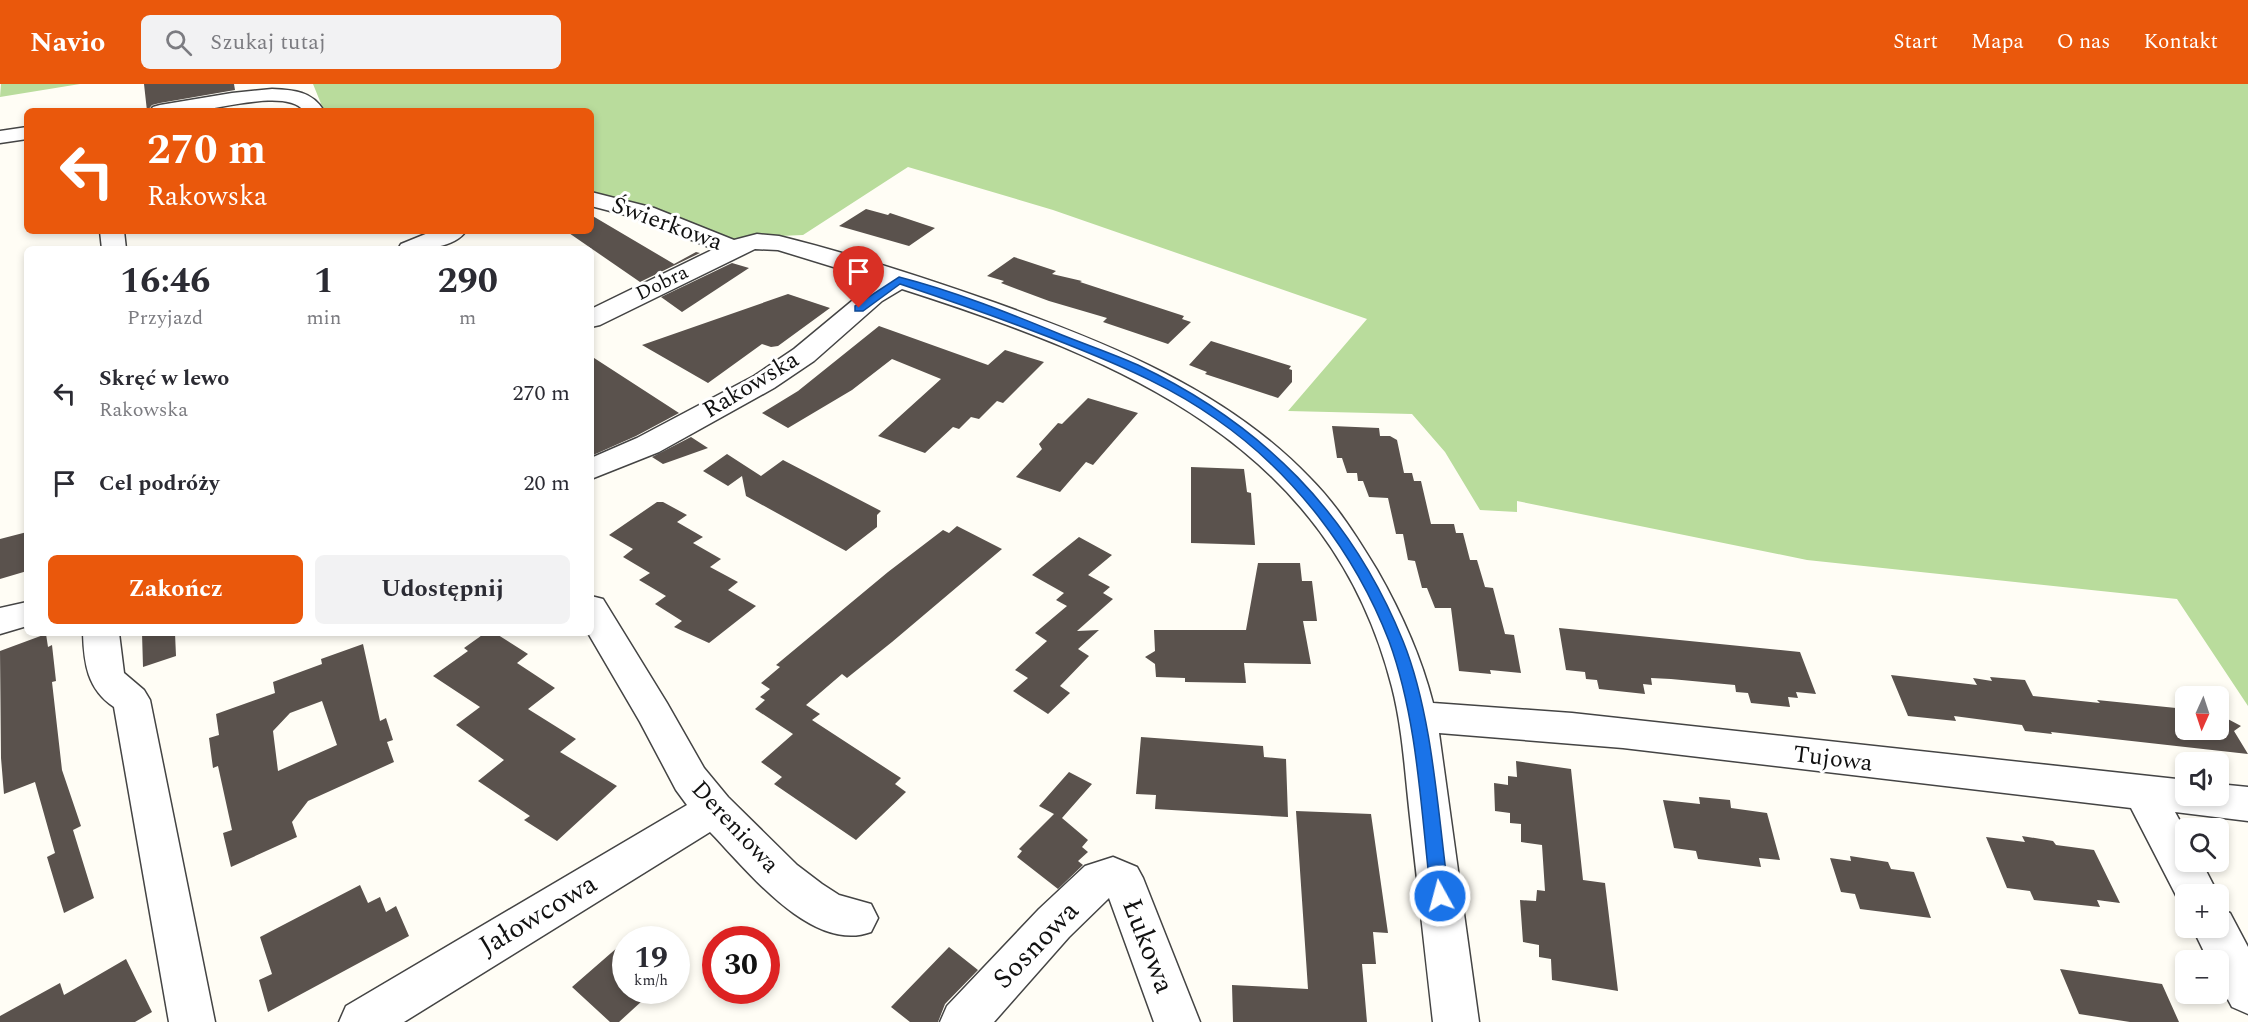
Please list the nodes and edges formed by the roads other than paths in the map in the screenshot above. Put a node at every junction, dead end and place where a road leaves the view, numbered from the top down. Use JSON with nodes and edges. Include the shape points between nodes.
{"nodes":[{"id":1,"x":178,"y":108,"type":"edge"},
{"id":2,"x":312,"y":108,"type":"edge"},
{"id":3,"x":24,"y":133,"type":"edge"},
{"id":4,"x":0,"y":137,"type":"edge"},
{"id":5,"x":594,"y":200,"type":"edge"},
{"id":6,"x":447,"y":234,"type":"edge"},
{"id":7,"x":417,"y":246,"type":"edge"},
{"id":8,"x":734,"y":248,"type":"junction"},
{"id":9,"x":899,"y":280,"type":"junction"},
{"id":10,"x":594,"y":318,"type":"edge"},
{"id":11,"x":594,"y":468,"type":"edge"},
{"id":12,"x":594,"y":613,"type":"edge"},
{"id":13,"x":24,"y":615,"type":"edge"},
{"id":14,"x":0,"y":621,"type":"edge"},
{"id":15,"x":101,"y":636,"type":"edge"},
{"id":16,"x":1417,"y":717,"type":"junction"},
{"id":17,"x":2144,"y":792,"type":"junction"},
{"id":18,"x":2248,"y":804,"type":"edge"},
{"id":19,"x":714,"y":809,"type":"junction"},
{"id":20,"x":1113,"y":876,"type":"joint"},
{"id":21,"x":2192,"y":884,"type":"edge"},
{"id":22,"x":856,"y":918,"type":"dead end"},
{"id":23,"x":2220,"y":938,"type":"edge"},
{"id":24,"x":2248,"y":992,"type":"edge"},
{"id":25,"x":192,"y":1022,"type":"edge"},
{"id":26,"x":362,"y":1022,"type":"edge"},
{"id":27,"x":963,"y":1022,"type":"edge"},
{"id":28,"x":1177,"y":1022,"type":"edge"},
{"id":29,"x":1456,"y":1022,"type":"edge"}],
"edges":[{"from":1,"to":2,"type":"street","via":[[281,96],[299,98]]},
{"from":3,"to":4,"type":"street"},
{"from":5,"to":8,"type":"street","name":"Świerkowa","via":[[649,214]]},
{"from":6,"to":7,"type":"street"},
{"from":8,"to":9,"type":"street","name":"Świerkowa","via":[[766,242]]},
{"from":8,"to":10,"type":"street","name":"Dobra"},
{"from":9,"to":11,"type":"street","name":"Rakowska","via":[[873,296],[785,368],[746,393],[648,445]]},
{"from":9,"to":16,"type":"street","name":"Świerkowa","via":[[1014,319],[1133,367],[1202,404],[1255,442],[1308,494],[1352,554],[1396,642]]},
{"from":12,"to":19,"type":"street","name":"Dereniowa","via":[[690,778]]},
{"from":13,"to":14,"type":"street"},
{"from":15,"to":25,"type":"street","via":[[108,684],[131,700]]},
{"from":16,"to":17,"type":"street","name":"Tujowa","via":[[1569,728]]},
{"from":16,"to":29,"type":"street","name":"Świerkowa"},
{"from":17,"to":18,"type":"street","name":"Tujowa"},
{"from":17,"to":21,"type":"street"},
{"from":19,"to":22,"type":"street","name":"Dereniowa","via":[[807,898],[831,913]]},
{"from":19,"to":26,"type":"street","name":"Jałowcowa"},
{"from":20,"to":27,"type":"street","name":"Sosnowa","via":[[1100,879],[1054,923]]},
{"from":20,"to":28,"type":"street","name":"Łukowa","via":[[1122,880],[1128,891]]},
{"from":23,"to":24,"type":"street"}]}
